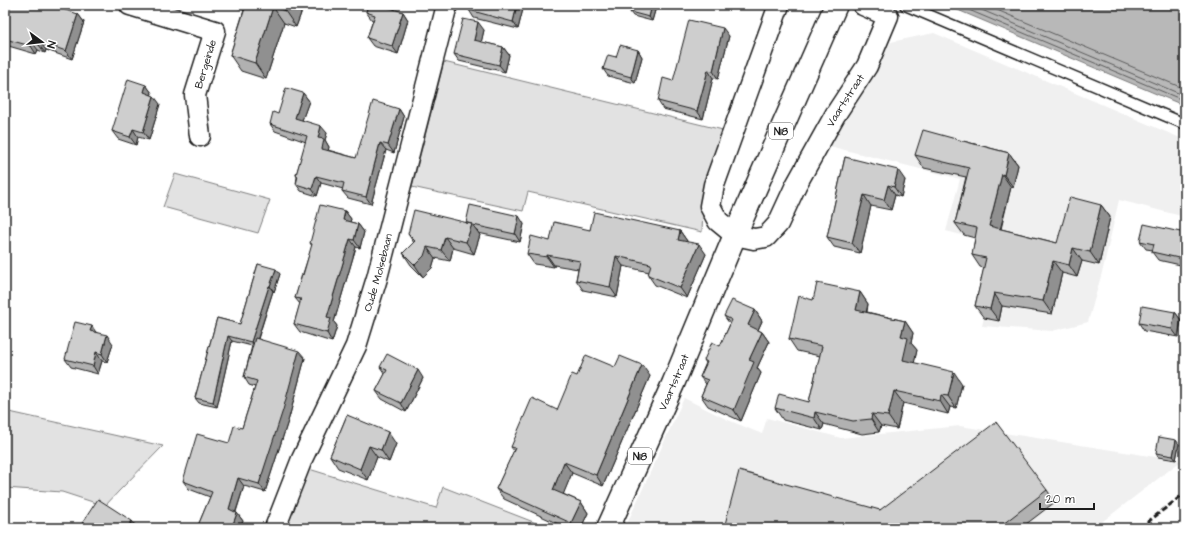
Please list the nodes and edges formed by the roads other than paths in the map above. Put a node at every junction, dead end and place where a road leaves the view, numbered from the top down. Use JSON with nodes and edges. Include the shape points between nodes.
{"nodes":[{"id":1,"x":130,"y":5,"type":"edge"},
{"id":2,"x":447,"y":5,"type":"edge"},
{"id":3,"x":779,"y":5,"type":"edge"},
{"id":4,"x":836,"y":5,"type":"edge"},
{"id":5,"x":863,"y":5,"type":"edge"},
{"id":6,"x":905,"y":5,"type":"edge"},
{"id":7,"x":891,"y":10,"type":"edge"},
{"id":8,"x":1185,"y":124,"type":"edge"},
{"id":9,"x":200,"y":136,"type":"dead end"},
{"id":10,"x":735,"y":235,"type":"junction"},
{"id":11,"x":275,"y":528,"type":"edge"},
{"id":12,"x":608,"y":528,"type":"edge"}],
"edges":[{"from":1,"to":9,"type":"street","name":"Bergeinde","via":[[214,31],[195,95]]},
{"from":2,"to":11,"type":"street","name":"Oude Molsebaan","via":[[377,278],[356,346],[302,459]]},
{"from":3,"to":10,"type":"street","name":"Vaartstraat","via":[[714,185],[710,206],[718,221]]},
{"from":4,"to":10,"type":"main road","name":"Vaartstraat","number":"N18"},
{"from":5,"to":7,"type":"street"},
{"from":6,"to":8,"type":"lane"},
{"from":7,"to":10,"type":"street","name":"Vaartstraat","via":[[866,66],[796,185],[778,224],[766,238],[754,239]]},
{"from":10,"to":12,"type":"main road","name":"Vaartstraat","number":"N18","via":[[673,384]]}]}
